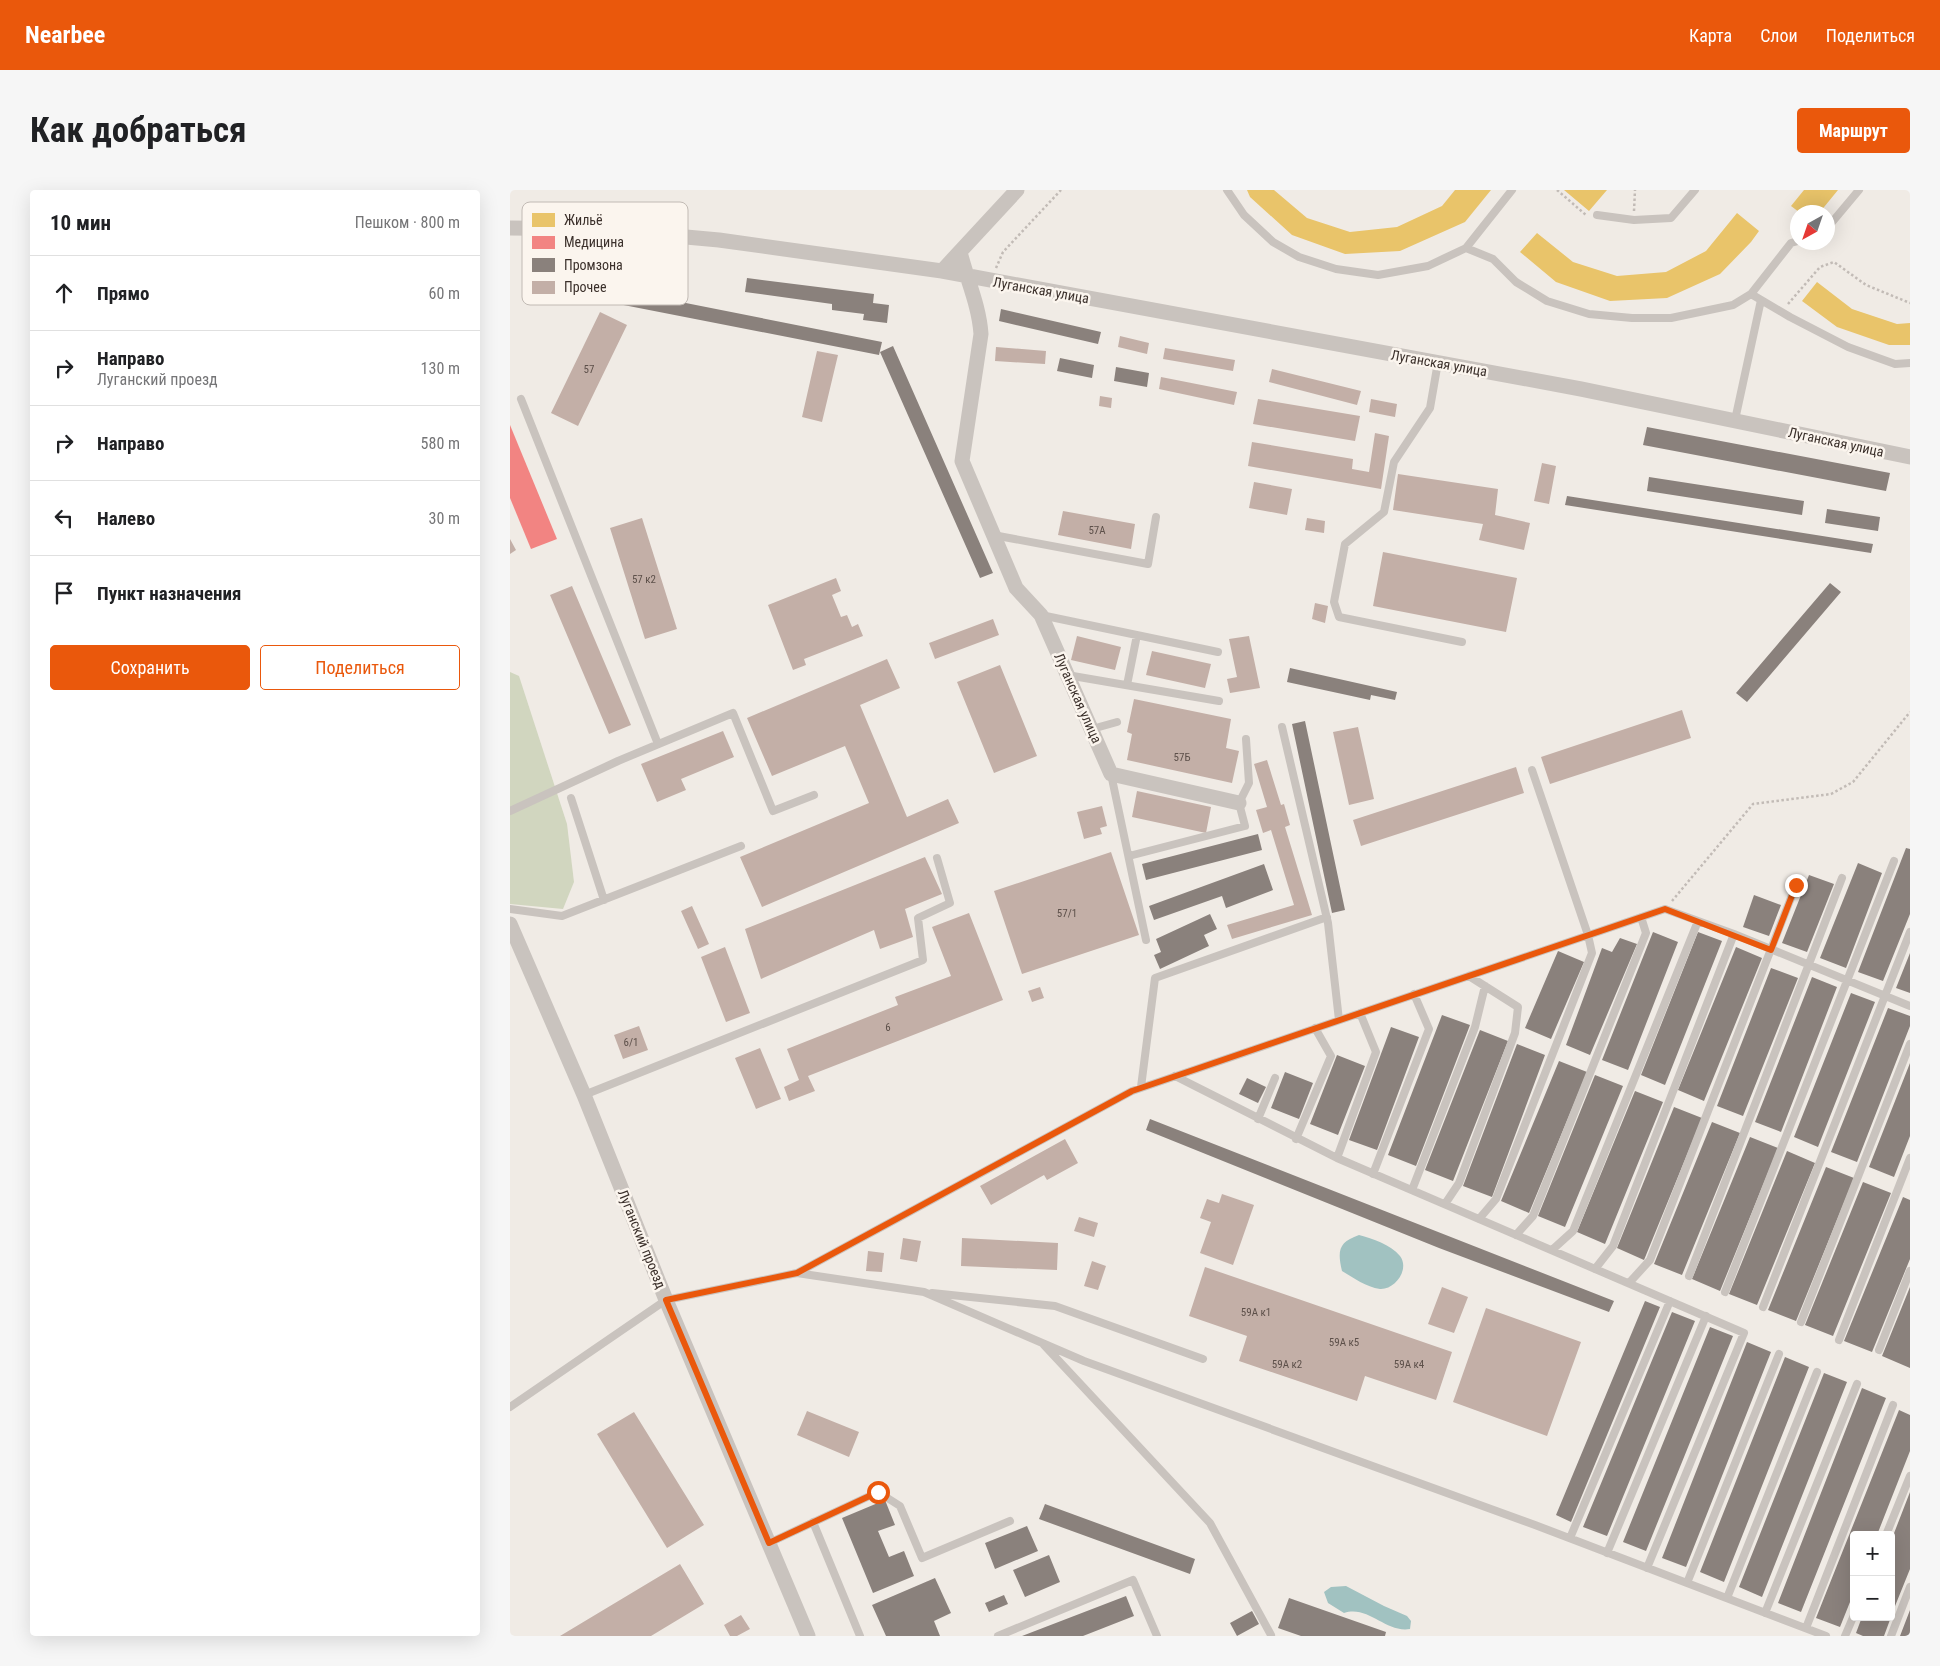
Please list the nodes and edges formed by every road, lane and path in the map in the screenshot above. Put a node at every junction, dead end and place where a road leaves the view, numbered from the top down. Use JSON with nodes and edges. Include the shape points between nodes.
{"nodes":[{"id":1,"x":1017,"y":190,"type":"edge"},
{"id":2,"x":1061,"y":190,"type":"edge"},
{"id":3,"x":1228,"y":190,"type":"edge"},
{"id":4,"x":1512,"y":190,"type":"edge"},
{"id":5,"x":1557,"y":190,"type":"edge"},
{"id":6,"x":1635,"y":190,"type":"edge"},
{"id":7,"x":1695,"y":190,"type":"edge"},
{"id":8,"x":1859,"y":190,"type":"edge"},
{"id":9,"x":1597,"y":215,"type":"joint"},
{"id":10,"x":1835,"y":219,"type":"edge"},
{"id":11,"x":1634,"y":220,"type":"junction"},
{"id":12,"x":688,"y":237,"type":"edge"},
{"id":13,"x":1790,"y":244,"type":"edge"},
{"id":14,"x":1466,"y":248,"type":"junction"},
{"id":15,"x":960,"y":252,"type":"junction"},
{"id":16,"x":942,"y":271,"type":"junction"},
{"id":17,"x":967,"y":276,"type":"junction"},
{"id":18,"x":989,"y":280,"type":"junction"},
{"id":19,"x":1751,"y":294,"type":"junction"},
{"id":20,"x":1761,"y":300,"type":"junction"},
{"id":21,"x":1910,"y":303,"type":"edge"},
{"id":22,"x":1782,"y":312,"type":"junction"},
{"id":23,"x":1438,"y":362,"type":"junction"},
{"id":24,"x":1910,"y":363,"type":"edge"},
{"id":25,"x":521,"y":399,"type":"dead end"},
{"id":26,"x":1735,"y":420,"type":"junction"},
{"id":27,"x":1910,"y":457,"type":"edge"},
{"id":28,"x":1156,"y":517,"type":"dead end"},
{"id":29,"x":993,"y":535,"type":"junction"},
{"id":30,"x":1041,"y":615,"type":"junction"},
{"id":31,"x":1137,"y":635,"type":"junction"},
{"id":32,"x":1462,"y":642,"type":"dead end"},
{"id":33,"x":1218,"y":652,"type":"dead end"},
{"id":34,"x":1068,"y":675,"type":"junction"},
{"id":35,"x":1127,"y":685,"type":"junction"},
{"id":36,"x":1219,"y":701,"type":"dead end"},
{"id":37,"x":1910,"y":712,"type":"edge"},
{"id":38,"x":1116,"y":722,"type":"dead end"},
{"id":39,"x":1282,"y":727,"type":"dead end"},
{"id":40,"x":1092,"y":729,"type":"junction"},
{"id":41,"x":1246,"y":739,"type":"dead end"},
{"id":42,"x":658,"y":744,"type":"junction"},
{"id":43,"x":1532,"y":770,"type":"dead end"},
{"id":44,"x":1111,"y":774,"type":"junction"},
{"id":45,"x":814,"y":795,"type":"dead end"},
{"id":46,"x":571,"y":798,"type":"dead end"},
{"id":47,"x":1239,"y":804,"type":"junction"},
{"id":48,"x":510,"y":811,"type":"edge"},
{"id":49,"x":741,"y":846,"type":"dead end"},
{"id":50,"x":1129,"y":856,"type":"junction"},
{"id":51,"x":937,"y":858,"type":"dead end"},
{"id":52,"x":1894,"y":861,"type":"dead end"},
{"id":53,"x":1842,"y":878,"type":"dead end"},
{"id":54,"x":1796,"y":885,"type":"dead end"},
{"id":55,"x":604,"y":900,"type":"junction"},
{"id":56,"x":510,"y":909,"type":"edge"},
{"id":57,"x":1665,"y":909,"type":"junction"},
{"id":58,"x":1327,"y":917,"type":"junction"},
{"id":59,"x":1641,"y":917,"type":"junction"},
{"id":60,"x":1698,"y":921,"type":"junction"},
{"id":61,"x":510,"y":924,"type":"edge"},
{"id":62,"x":1910,"y":932,"type":"edge"},
{"id":63,"x":1734,"y":934,"type":"junction"},
{"id":64,"x":1588,"y":936,"type":"junction"},
{"id":65,"x":1146,"y":940,"type":"dead end"},
{"id":66,"x":1771,"y":950,"type":"junction"},
{"id":67,"x":1808,"y":965,"type":"junction"},
{"id":68,"x":1469,"y":976,"type":"junction"},
{"id":69,"x":1846,"y":980,"type":"junction"},
{"id":70,"x":1485,"y":986,"type":"junction"},
{"id":71,"x":1414,"y":994,"type":"junction"},
{"id":72,"x":1884,"y":996,"type":"junction"},
{"id":73,"x":1910,"y":1006,"type":"edge"},
{"id":74,"x":1360,"y":1013,"type":"junction"},
{"id":75,"x":1339,"y":1020,"type":"junction"},
{"id":76,"x":1315,"y":1028,"type":"junction"},
{"id":77,"x":1910,"y":1044,"type":"edge"},
{"id":78,"x":1175,"y":1076,"type":"junction"},
{"id":79,"x":1275,"y":1078,"type":"dead end"},
{"id":80,"x":1141,"y":1087,"type":"junction"},
{"id":81,"x":584,"y":1095,"type":"junction"},
{"id":82,"x":1258,"y":1119,"type":"junction"},
{"id":83,"x":1296,"y":1138,"type":"junction"},
{"id":84,"x":1337,"y":1158,"type":"junction"},
{"id":85,"x":1910,"y":1158,"type":"edge"},
{"id":86,"x":1373,"y":1174,"type":"junction"},
{"id":87,"x":1412,"y":1190,"type":"junction"},
{"id":88,"x":1445,"y":1204,"type":"junction"},
{"id":89,"x":1479,"y":1219,"type":"junction"},
{"id":90,"x":1516,"y":1235,"type":"junction"},
{"id":91,"x":1552,"y":1250,"type":"junction"},
{"id":92,"x":1595,"y":1269,"type":"junction"},
{"id":93,"x":1910,"y":1272,"type":"edge"},
{"id":94,"x":797,"y":1273,"type":"junction"},
{"id":95,"x":1689,"y":1276,"type":"dead end"},
{"id":96,"x":1629,"y":1283,"type":"junction"},
{"id":97,"x":924,"y":1292,"type":"junction"},
{"id":98,"x":1725,"y":1292,"type":"dead end"},
{"id":99,"x":666,"y":1300,"type":"junction"},
{"id":100,"x":1670,"y":1301,"type":"junction"},
{"id":101,"x":1763,"y":1307,"type":"dead end"},
{"id":102,"x":1706,"y":1316,"type":"junction"},
{"id":103,"x":1801,"y":1322,"type":"dead end"},
{"id":104,"x":1839,"y":1340,"type":"dead end"},
{"id":105,"x":1042,"y":1342,"type":"junction"},
{"id":106,"x":1879,"y":1350,"type":"dead end"},
{"id":107,"x":1779,"y":1354,"type":"dead end"},
{"id":108,"x":1203,"y":1359,"type":"dead end"},
{"id":109,"x":1817,"y":1372,"type":"dead end"},
{"id":110,"x":1857,"y":1384,"type":"dead end"},
{"id":111,"x":1893,"y":1405,"type":"dead end"},
{"id":112,"x":510,"y":1407,"type":"edge"},
{"id":113,"x":1910,"y":1476,"type":"edge"},
{"id":114,"x":1010,"y":1521,"type":"dead end"},
{"id":115,"x":814,"y":1522,"type":"junction"},
{"id":116,"x":1888,"y":1531,"type":"edge"},
{"id":117,"x":1570,"y":1538,"type":"junction"},
{"id":118,"x":769,"y":1543,"type":"junction"},
{"id":119,"x":1607,"y":1553,"type":"junction"},
{"id":120,"x":1647,"y":1568,"type":"junction"},
{"id":121,"x":1687,"y":1583,"type":"junction"},
{"id":122,"x":1910,"y":1586,"type":"edge"},
{"id":123,"x":1727,"y":1598,"type":"junction"},
{"id":124,"x":1765,"y":1613,"type":"junction"},
{"id":125,"x":1851,"y":1621,"type":"edge"},
{"id":126,"x":1806,"y":1628,"type":"junction"},
{"id":127,"x":1271,"y":1635,"type":"edge"},
{"id":128,"x":808,"y":1636,"type":"edge"},
{"id":129,"x":860,"y":1636,"type":"edge"},
{"id":130,"x":998,"y":1636,"type":"edge"},
{"id":131,"x":1157,"y":1636,"type":"edge"},
{"id":132,"x":1826,"y":1636,"type":"edge"},
{"id":133,"x":1845,"y":1636,"type":"edge"},
{"id":134,"x":1891,"y":1636,"type":"edge"}],
"edges":[{"from":1,"to":15,"type":"street"},
{"from":2,"to":18,"type":"path","via":[[1003,252]]},
{"from":3,"to":14,"type":"lane","via":[[1244,215],[1273,242],[1298,257],[1336,269],[1378,275],[1428,266]]},
{"from":4,"to":14,"type":"lane"},
{"from":5,"to":9,"type":"path","via":[[1588,216]]},
{"from":6,"to":11,"type":"path"},
{"from":7,"to":11,"type":"lane","via":[[1671,218]]},
{"from":8,"to":10,"type":"lane"},
{"from":9,"to":11,"type":"lane"},
{"from":12,"to":16,"type":"street","name":"Луганская улица"},
{"from":13,"to":19,"type":"lane"},
{"from":14,"to":19,"type":"lane","via":[[1493,259],[1516,282],[1547,301],[1589,314],[1671,318],[1733,305]]},
{"from":15,"to":16,"type":"street"},
{"from":15,"to":17,"type":"street","name":"Луганская улица"},
{"from":16,"to":17,"type":"street","name":"Луганская улица"},
{"from":17,"to":18,"type":"street","name":"Луганская улица"},
{"from":17,"to":29,"type":"street","name":"Луганская улица","via":[[980,318],[981,334],[962,461]]},
{"from":18,"to":23,"type":"street","name":"Луганская улица"},
{"from":19,"to":20,"type":"lane"},
{"from":20,"to":22,"type":"lane"},
{"from":20,"to":26,"type":"lane"},
{"from":21,"to":22,"type":"path","via":[[1866,285],[1834,262],[1820,267]]},
{"from":22,"to":24,"type":"lane","via":[[1848,347],[1895,364]]},
{"from":23,"to":26,"type":"street","name":"Луганская улица"},
{"from":23,"to":32,"type":"lane","via":[[1430,408],[1394,462],[1384,512],[1345,544],[1334,602],[1339,617]]},
{"from":25,"to":42,"type":"lane"},
{"from":26,"to":27,"type":"street","name":"Луганская улица"},
{"from":28,"to":29,"type":"lane","via":[[1148,564]]},
{"from":29,"to":30,"type":"street","name":"Луганская улица","via":[[1016,588]]},
{"from":30,"to":31,"type":"lane"},
{"from":30,"to":34,"type":"street","name":"Луганская улица"},
{"from":31,"to":33,"type":"lane"},
{"from":31,"to":35,"type":"lane"},
{"from":34,"to":35,"type":"lane"},
{"from":34,"to":40,"type":"street","name":"Луганская улица"},
{"from":35,"to":36,"type":"lane"},
{"from":37,"to":57,"type":"path","via":[[1853,782],[1831,794],[1753,804]]},
{"from":38,"to":40,"type":"lane"},
{"from":39,"to":58,"type":"lane"},
{"from":40,"to":44,"type":"street","name":"Луганская улица"},
{"from":41,"to":47,"type":"lane","via":[[1249,783]]},
{"from":42,"to":45,"type":"lane","via":[[733,713],[773,811]]},
{"from":42,"to":48,"type":"lane"},
{"from":43,"to":64,"type":"lane"},
{"from":44,"to":47,"type":"street"},
{"from":44,"to":50,"type":"lane"},
{"from":46,"to":55,"type":"lane"},
{"from":47,"to":50,"type":"lane","via":[[1245,826]]},
{"from":49,"to":55,"type":"lane"},
{"from":50,"to":65,"type":"lane"},
{"from":51,"to":81,"type":"lane","via":[[950,903],[918,918],[923,960]]},
{"from":52,"to":69,"type":"lane"},
{"from":53,"to":67,"type":"lane"},
{"from":54,"to":66,"type":"lane"},
{"from":55,"to":56,"type":"lane","via":[[562,916]]},
{"from":57,"to":59,"type":"lane"},
{"from":57,"to":60,"type":"lane"},
{"from":58,"to":75,"type":"lane"},
{"from":58,"to":80,"type":"lane","via":[[1155,978]]},
{"from":59,"to":64,"type":"lane"},
{"from":59,"to":90,"type":"lane","via":[[1646,933],[1533,1216]]},
{"from":60,"to":63,"type":"lane"},
{"from":60,"to":91,"type":"lane","via":[[1573,1231]]},
{"from":61,"to":81,"type":"street","name":"Луганский проезд"},
{"from":62,"to":72,"type":"lane"},
{"from":63,"to":66,"type":"lane"},
{"from":63,"to":92,"type":"lane","via":[[1613,1246]]},
{"from":64,"to":68,"type":"lane"},
{"from":64,"to":89,"type":"lane","via":[[1592,953],[1496,1199]]},
{"from":66,"to":67,"type":"lane"},
{"from":66,"to":96,"type":"lane","via":[[1650,1260]]},
{"from":67,"to":69,"type":"lane"},
{"from":67,"to":95,"type":"lane"},
{"from":68,"to":70,"type":"lane"},
{"from":68,"to":71,"type":"lane"},
{"from":69,"to":72,"type":"lane"},
{"from":69,"to":98,"type":"lane"},
{"from":70,"to":87,"type":"lane","via":[[1475,1027]]},
{"from":70,"to":88,"type":"lane","via":[[1518,1007],[1515,1033],[1459,1183]]},
{"from":71,"to":74,"type":"lane"},
{"from":71,"to":86,"type":"lane","via":[[1429,1029]]},
{"from":72,"to":73,"type":"lane"},
{"from":72,"to":101,"type":"lane"},
{"from":74,"to":75,"type":"lane"},
{"from":74,"to":84,"type":"lane","via":[[1376,1052]]},
{"from":75,"to":76,"type":"lane"},
{"from":76,"to":78,"type":"lane"},
{"from":76,"to":83,"type":"lane","via":[[1331,1056]]},
{"from":77,"to":103,"type":"lane"},
{"from":78,"to":80,"type":"lane"},
{"from":78,"to":82,"type":"lane"},
{"from":79,"to":82,"type":"lane"},
{"from":80,"to":94,"type":"lane"},
{"from":81,"to":99,"type":"street","name":"Луганский проезд"},
{"from":82,"to":83,"type":"lane"},
{"from":83,"to":84,"type":"lane"},
{"from":84,"to":86,"type":"lane"},
{"from":85,"to":104,"type":"lane"},
{"from":86,"to":87,"type":"lane"},
{"from":87,"to":88,"type":"lane"},
{"from":88,"to":89,"type":"lane"},
{"from":89,"to":90,"type":"lane"},
{"from":90,"to":91,"type":"lane"},
{"from":91,"to":92,"type":"lane"},
{"from":92,"to":96,"type":"lane"},
{"from":93,"to":106,"type":"lane"},
{"from":94,"to":97,"type":"lane"},
{"from":94,"to":99,"type":"lane"},
{"from":96,"to":100,"type":"lane"},
{"from":97,"to":105,"type":"lane"},
{"from":97,"to":108,"type":"lane","via":[[1055,1306]]},
{"from":99,"to":112,"type":"lane"},
{"from":99,"to":118,"type":"street","name":"Луганский проезд"},
{"from":100,"to":102,"type":"lane"},
{"from":100,"to":117,"type":"lane"},
{"from":102,"to":119,"type":"lane"},
{"from":102,"to":120,"type":"lane","via":[[1744,1333]]},
{"from":105,"to":117,"type":"lane","via":[[1084,1361]]},
{"from":105,"to":127,"type":"lane","via":[[1210,1523]]},
{"from":107,"to":121,"type":"lane"},
{"from":109,"to":123,"type":"lane"},
{"from":110,"to":124,"type":"lane"},
{"from":111,"to":126,"type":"lane"},
{"from":113,"to":116,"type":"lane"},
{"from":114,"to":115,"type":"lane","via":[[922,1558],[900,1506],[878,1492]]},
{"from":115,"to":118,"type":"lane"},
{"from":115,"to":129,"type":"lane"},
{"from":117,"to":119,"type":"lane"},
{"from":118,"to":128,"type":"street","name":"Луганский проезд"},
{"from":119,"to":120,"type":"lane"},
{"from":120,"to":121,"type":"lane"},
{"from":121,"to":123,"type":"lane"},
{"from":122,"to":134,"type":"lane"},
{"from":123,"to":124,"type":"lane"},
{"from":124,"to":126,"type":"lane"},
{"from":125,"to":133,"type":"lane"},
{"from":126,"to":132,"type":"lane"},
{"from":130,"to":131,"type":"lane","via":[[1133,1580]]}]}
